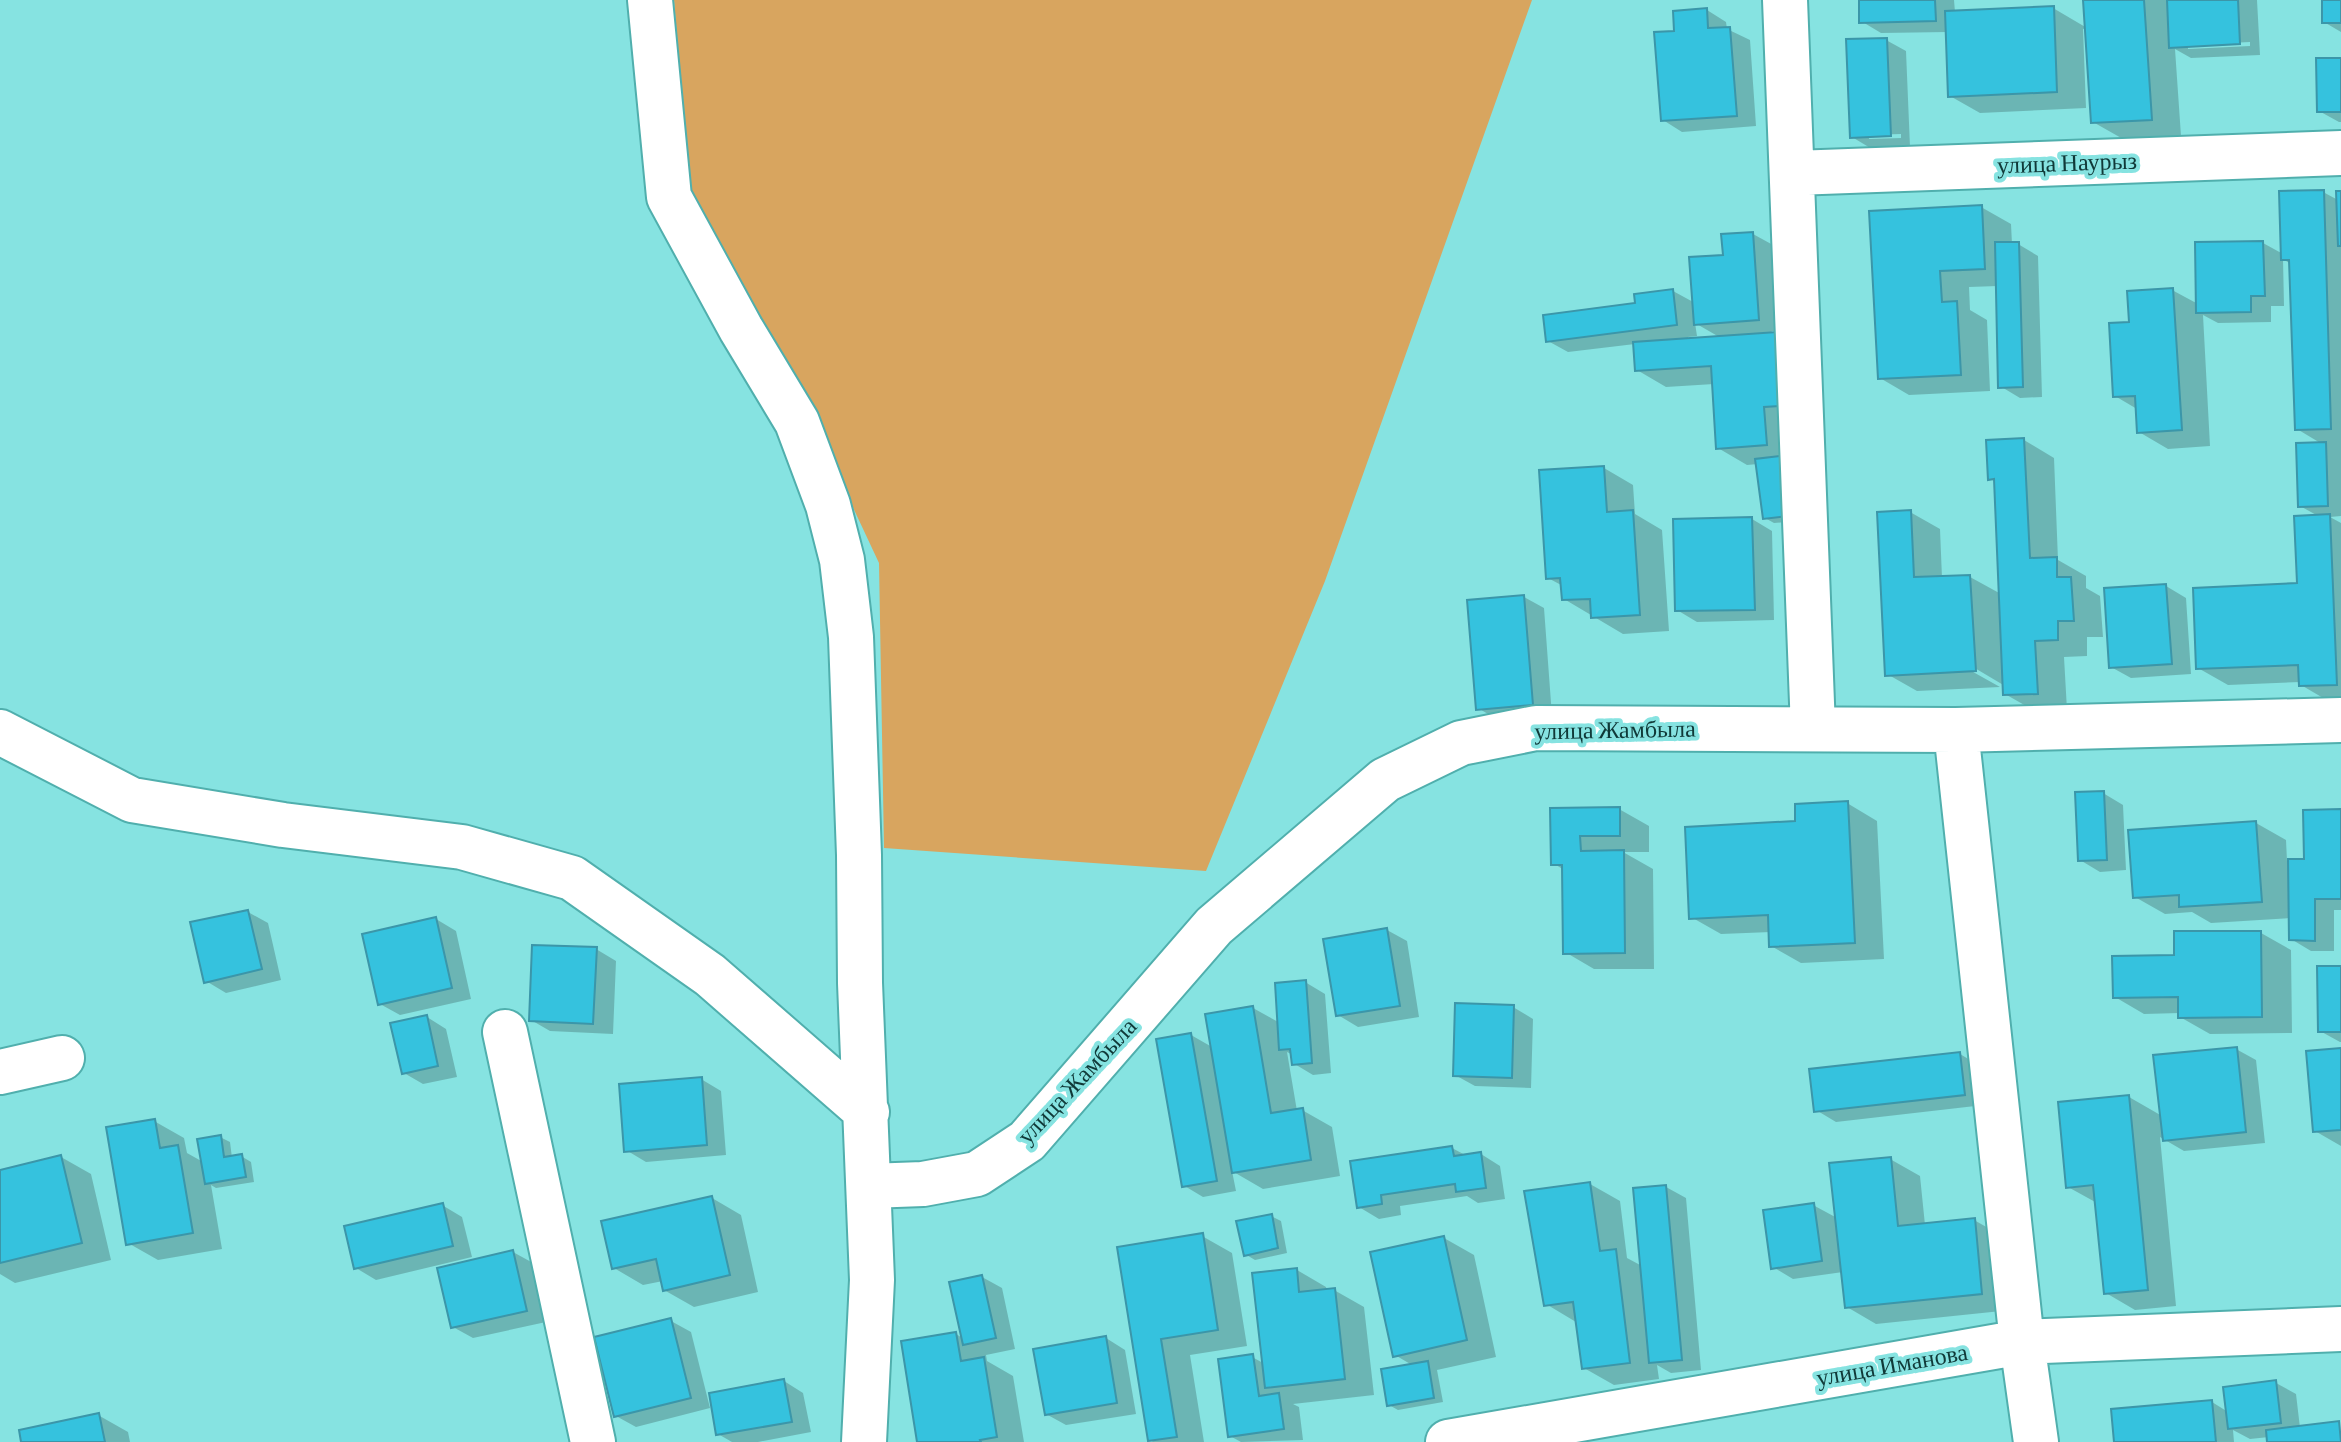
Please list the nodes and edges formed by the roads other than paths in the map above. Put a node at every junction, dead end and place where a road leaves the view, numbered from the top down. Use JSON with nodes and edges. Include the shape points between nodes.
{"nodes":[{"id":1,"x":650,"y":0,"type":"edge"},
{"id":2,"x":1785,"y":0,"type":"edge"},
{"id":3,"x":2341,"y":153,"type":"edge"},
{"id":4,"x":1794,"y":173,"type":"junction"},
{"id":5,"x":2341,"y":720,"type":"edge"},
{"id":6,"x":1813,"y":729,"type":"junction"},
{"id":7,"x":1956,"y":730,"type":"junction"},
{"id":8,"x":0,"y":732,"type":"edge"},
{"id":9,"x":505,"y":1032,"type":"dead end"},
{"id":10,"x":62,"y":1058,"type":"dead end"},
{"id":11,"x":0,"y":1072,"type":"edge"},
{"id":12,"x":867,"y":1112,"type":"junction"},
{"id":13,"x":869,"y":1186,"type":"junction"},
{"id":14,"x":2341,"y":1329,"type":"edge"},
{"id":15,"x":2022,"y":1342,"type":"junction"},
{"id":16,"x":593,"y":1442,"type":"edge"},
{"id":17,"x":864,"y":1442,"type":"edge"},
{"id":18,"x":1448,"y":1442,"type":"edge"},
{"id":19,"x":2036,"y":1442,"type":"edge"}],
"edges":[{"from":1,"to":12,"type":"street","via":[[669,197],[797,422],[842,560],[851,637]]},
{"from":2,"to":4,"type":"street"},
{"from":3,"to":4,"type":"street","name":"улица Наурыз"},
{"from":4,"to":6,"type":"street"},
{"from":5,"to":7,"type":"street","name":"улица Жамбыла"},
{"from":6,"to":7,"type":"street","name":"улица Жамбыла"},
{"from":6,"to":13,"type":"street","name":"улица Жамбыла","via":[[1536,728],[1461,743],[1385,780],[1214,926],[1027,1141],[977,1174]]},
{"from":7,"to":15,"type":"street"},
{"from":8,"to":12,"type":"street","via":[[132,800],[462,847],[572,878],[710,975]]},
{"from":9,"to":16,"type":"street"},
{"from":10,"to":11,"type":"street"},
{"from":12,"to":13,"type":"street"},
{"from":13,"to":17,"type":"street","via":[[872,1280]]},
{"from":14,"to":15,"type":"street","name":"улица Иманова"},
{"from":15,"to":18,"type":"street","name":"улица Иманова"},
{"from":15,"to":19,"type":"street"}]}
